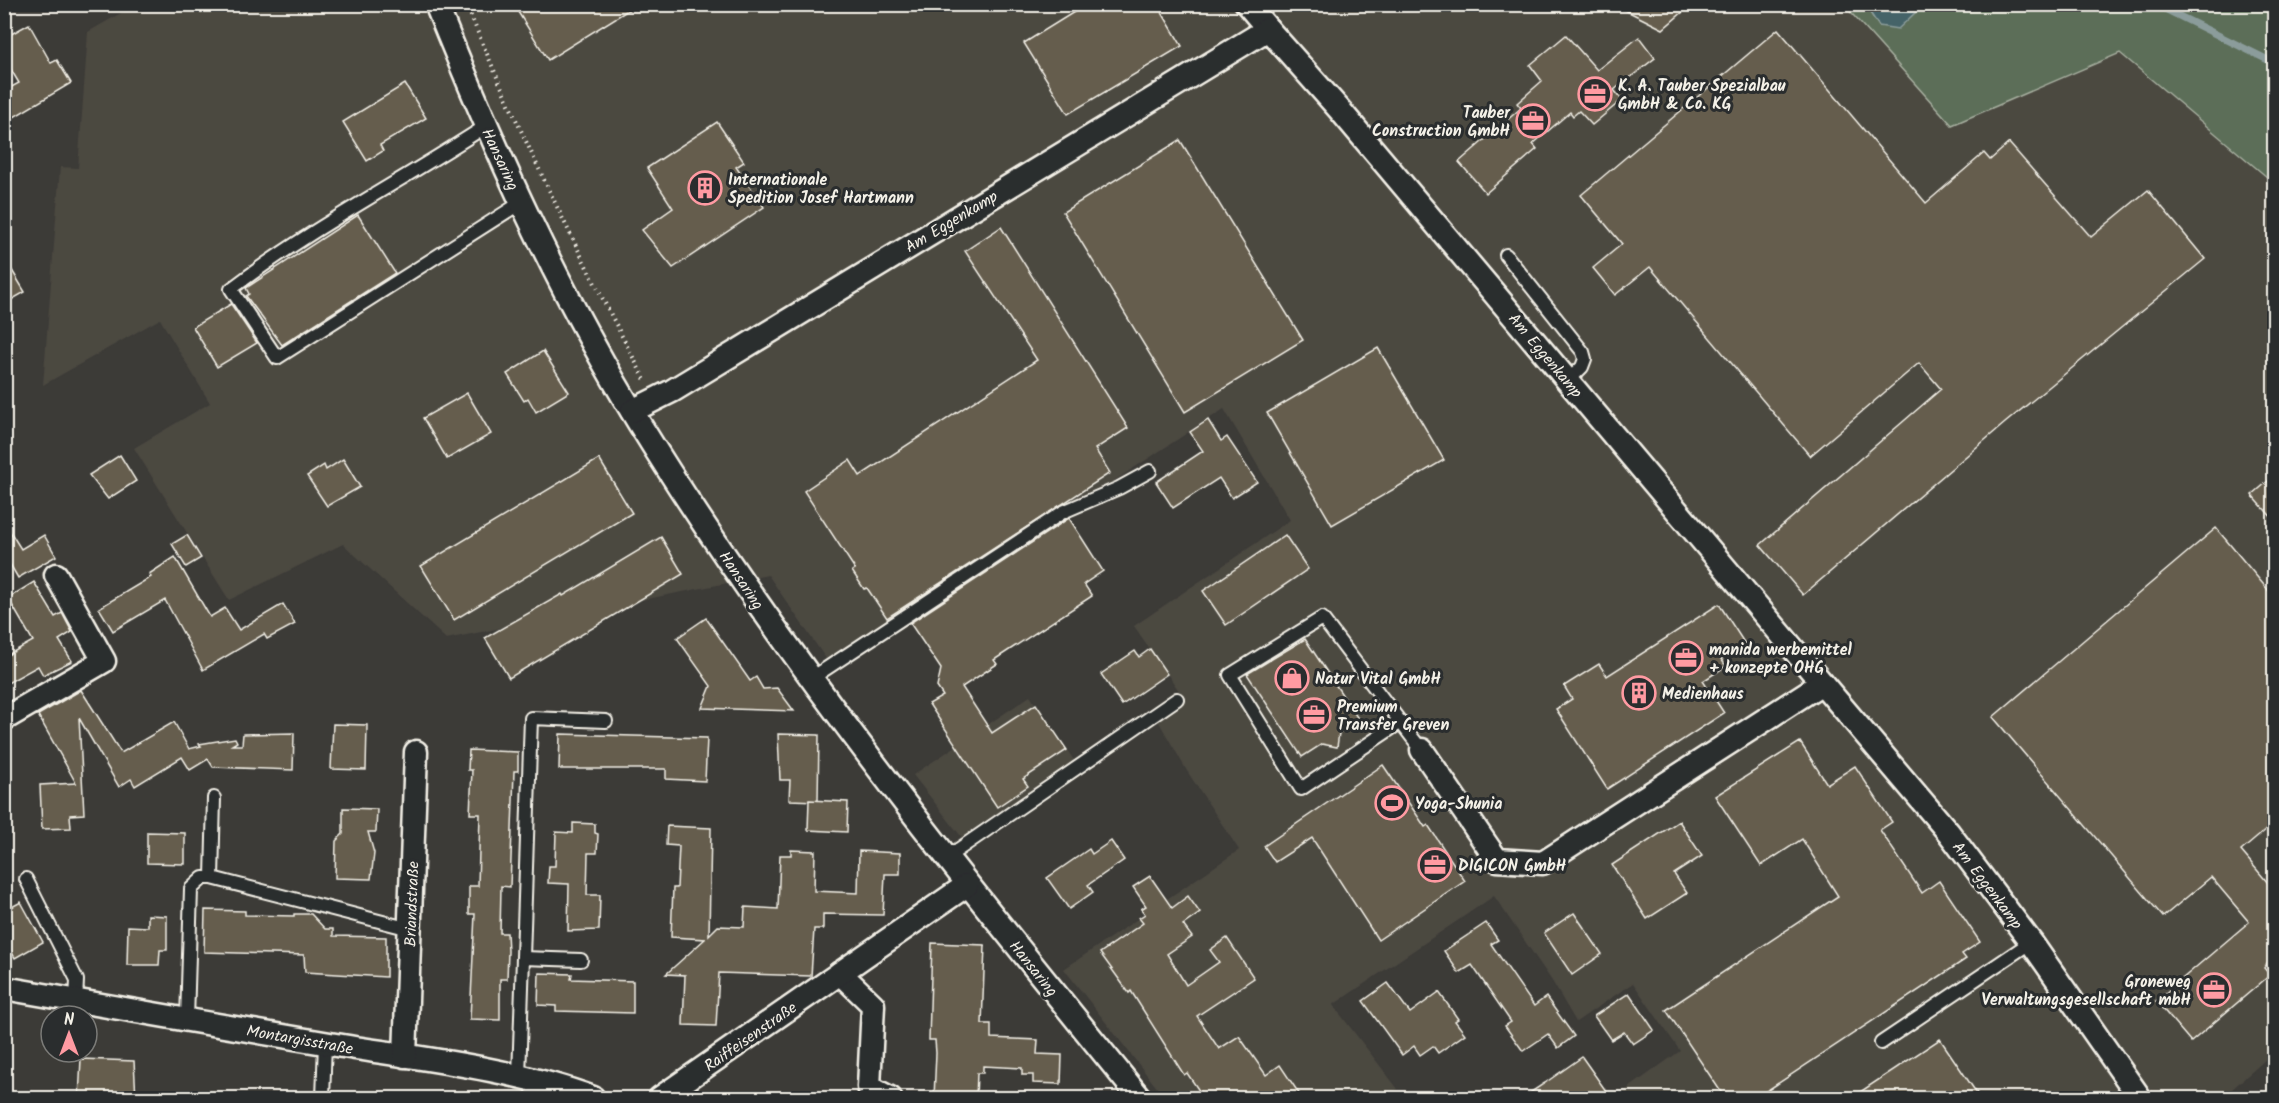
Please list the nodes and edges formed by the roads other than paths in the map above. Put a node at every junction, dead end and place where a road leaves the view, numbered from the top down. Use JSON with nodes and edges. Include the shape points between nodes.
{"nodes":[{"id":1,"x":436,"y":4,"type":"edge"},
{"id":2,"x":1247,"y":4,"type":"edge"},
{"id":3,"x":1268,"y":29,"type":"junction"},
{"id":4,"x":486,"y":126,"type":"junction"},
{"id":5,"x":522,"y":202,"type":"junction"},
{"id":6,"x":1506,"y":255,"type":"dead end"},
{"id":7,"x":1568,"y":381,"type":"junction"},
{"id":8,"x":632,"y":411,"type":"junction"},
{"id":9,"x":1150,"y":471,"type":"dead end"},
{"id":10,"x":56,"y":576,"type":"dead end"},
{"id":11,"x":812,"y":678,"type":"junction"},
{"id":12,"x":1821,"y":683,"type":"junction"},
{"id":13,"x":1177,"y":699,"type":"dead end"},
{"id":14,"x":4,"y":719,"type":"edge"},
{"id":15,"x":606,"y":721,"type":"dead end"},
{"id":16,"x":1401,"y":723,"type":"junction"},
{"id":17,"x":1422,"y":750,"type":"joint"},
{"id":18,"x":416,"y":752,"type":"dead end"},
{"id":19,"x":214,"y":798,"type":"dead end"},
{"id":20,"x":946,"y":858,"type":"junction"},
{"id":21,"x":212,"y":878,"type":"junction"},
{"id":22,"x":26,"y":879,"type":"dead end"},
{"id":23,"x":967,"y":885,"type":"junction"},
{"id":24,"x":410,"y":929,"type":"junction"},
{"id":25,"x":2031,"y":942,"type":"junction"},
{"id":26,"x":523,"y":958,"type":"junction"},
{"id":27,"x":581,"y":960,"type":"dead end"},
{"id":28,"x":840,"y":973,"type":"junction"},
{"id":29,"x":4,"y":988,"type":"edge"},
{"id":30,"x":76,"y":1001,"type":"junction"},
{"id":31,"x":187,"y":1020,"type":"junction"},
{"id":32,"x":325,"y":1043,"type":"junction"},
{"id":33,"x":1881,"y":1043,"type":"dead end"},
{"id":34,"x":405,"y":1056,"type":"junction"},
{"id":35,"x":529,"y":1085,"type":"edge"},
{"id":36,"x":323,"y":1098,"type":"edge"},
{"id":37,"x":593,"y":1098,"type":"edge"},
{"id":38,"x":660,"y":1098,"type":"edge"},
{"id":39,"x":890,"y":1098,"type":"edge"},
{"id":40,"x":1140,"y":1098,"type":"edge"},
{"id":41,"x":2140,"y":1098,"type":"edge"}],
"edges":[{"from":1,"to":4,"type":"street","name":"Hansaring"},
{"from":2,"to":3,"type":"street","name":"Am Eggenkamp"},
{"from":3,"to":7,"type":"street","name":"Am Eggenkamp"},
{"from":3,"to":8,"type":"street","name":"Am Eggenkamp"},
{"from":4,"to":5,"type":"street","name":"Hansaring"},
{"from":4,"to":5,"type":"lane","via":[[268,261],[231,289],[277,358]]},
{"from":5,"to":8,"type":"street","name":"Hansaring","via":[[558,277]]},
{"from":6,"to":7,"type":"lane","via":[[1583,352],[1582,367]]},
{"from":7,"to":12,"type":"street","name":"Am Eggenkamp"},
{"from":8,"to":11,"type":"street","name":"Hansaring","via":[[751,594]]},
{"from":9,"to":11,"type":"lane","via":[[1063,512]]},
{"from":10,"to":14,"type":"street","via":[[104,662]]},
{"from":11,"to":20,"type":"street","name":"Hansaring"},
{"from":12,"to":17,"type":"street","via":[[1543,863],[1497,860]]},
{"from":12,"to":25,"type":"street","name":"Am Eggenkamp","via":[[1949,833]]},
{"from":13,"to":20,"type":"lane"},
{"from":15,"to":26,"type":"lane","via":[[531,718]]},
{"from":16,"to":16,"type":"lane","via":[[1322,618],[1230,675],[1301,789]]},
{"from":16,"to":17,"type":"lane"},
{"from":18,"to":24,"type":"street","name":"Briandstraße"},
{"from":19,"to":21,"type":"lane"},
{"from":20,"to":23,"type":"street","name":"Hansaring"},
{"from":21,"to":24,"type":"lane"},
{"from":21,"to":31,"type":"lane","via":[[203,878],[191,889]]},
{"from":22,"to":30,"type":"lane","via":[[77,980]]},
{"from":23,"to":28,"type":"street","name":"Raiffeisenstraße"},
{"from":23,"to":40,"type":"street","name":"Hansaring"},
{"from":24,"to":34,"type":"street","name":"Briandstraße"},
{"from":25,"to":33,"type":"lane"},
{"from":25,"to":41,"type":"street","name":"Am Eggenkamp"},
{"from":26,"to":27,"type":"lane"},
{"from":26,"to":35,"type":"lane"},
{"from":28,"to":38,"type":"street","name":"Raiffeisenstraße"},
{"from":28,"to":39,"type":"street","via":[[873,1005],[869,1087]]},
{"from":29,"to":30,"type":"street","name":"Montargisstraße"},
{"from":30,"to":31,"type":"street","name":"Montargisstraße"},
{"from":31,"to":32,"type":"street","name":"Montargisstraße"},
{"from":32,"to":34,"type":"street","name":"Montargisstraße"},
{"from":32,"to":36,"type":"lane"},
{"from":34,"to":35,"type":"street","name":"Montargisstraße"},
{"from":35,"to":37,"type":"street","name":"Montargisstraße","via":[[563,1087]]}]}
